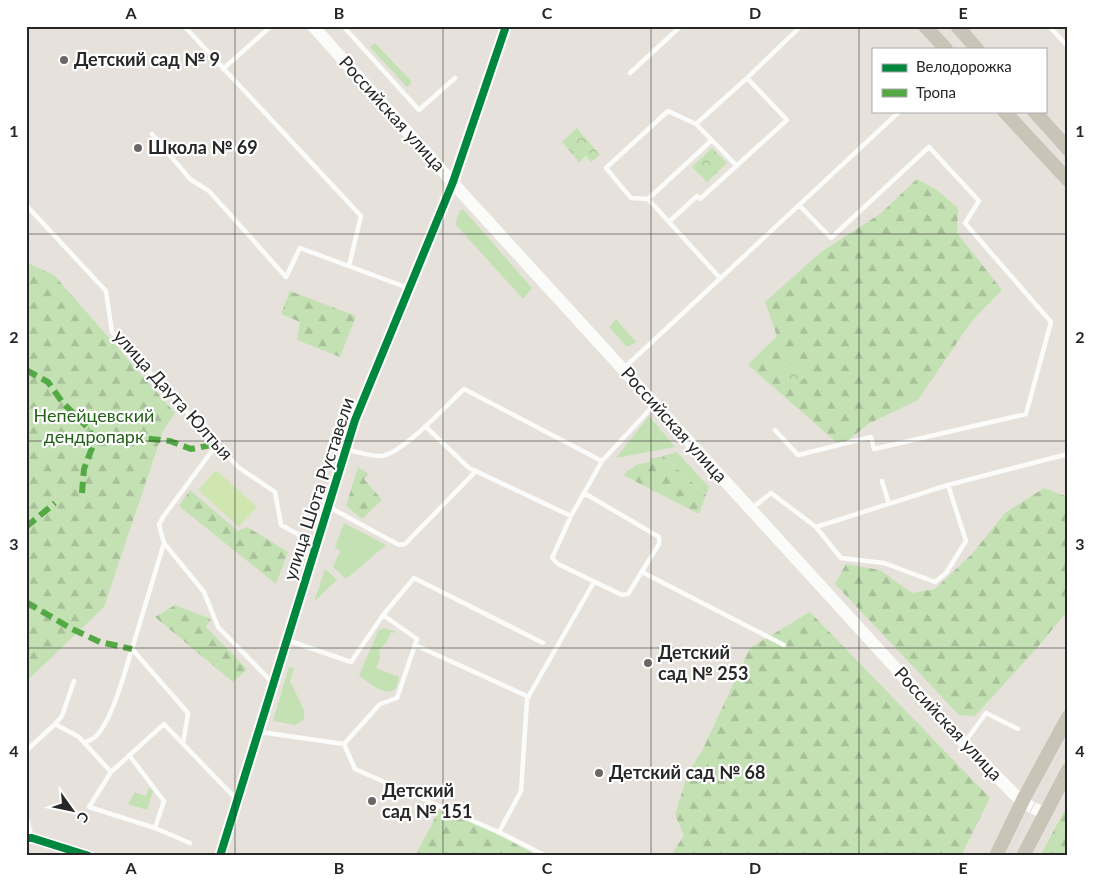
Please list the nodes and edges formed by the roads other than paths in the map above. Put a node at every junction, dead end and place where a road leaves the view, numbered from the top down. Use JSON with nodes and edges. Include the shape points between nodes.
{"nodes":[{"id":1,"x":184,"y":26,"type":"edge"},
{"id":2,"x":271,"y":26,"type":"edge"},
{"id":3,"x":313,"y":26,"type":"edge"},
{"id":4,"x":343,"y":26,"type":"edge"},
{"id":5,"x":506,"y":26,"type":"edge"},
{"id":6,"x":681,"y":26,"type":"edge"},
{"id":7,"x":925,"y":26,"type":"edge"},
{"id":8,"x":957,"y":26,"type":"edge"},
{"id":9,"x":1049,"y":26,"type":"edge"},
{"id":10,"x":800,"y":27,"type":"edge"},
{"id":11,"x":1068,"y":47,"type":"edge"},
{"id":12,"x":945,"y":48,"type":"edge"},
{"id":13,"x":976,"y":48,"type":"edge"},
{"id":14,"x":223,"y":69,"type":"junction"},
{"id":15,"x":630,"y":73,"type":"dead end"},
{"id":16,"x":455,"y":78,"type":"dead end"},
{"id":17,"x":747,"y":78,"type":"junction"},
{"id":18,"x":899,"y":112,"type":"edge"},
{"id":19,"x":1005,"y":112,"type":"edge"},
{"id":20,"x":1035,"y":112,"type":"edge"},
{"id":21,"x":696,"y":124,"type":"junction"},
{"id":22,"x":152,"y":134,"type":"dead end"},
{"id":23,"x":712,"y":140,"type":"junction"},
{"id":24,"x":1068,"y":149,"type":"edge"},
{"id":25,"x":737,"y":166,"type":"junction"},
{"id":26,"x":1067,"y":178,"type":"edge"},
{"id":27,"x":453,"y":182,"type":"junction"},
{"id":28,"x":648,"y":200,"type":"junction"},
{"id":29,"x":26,"y":205,"type":"edge"},
{"id":30,"x":799,"y":205,"type":"junction"},
{"id":31,"x":669,"y":222,"type":"junction"},
{"id":32,"x":349,"y":266,"type":"junction"},
{"id":33,"x":720,"y":278,"type":"junction"},
{"id":34,"x":409,"y":288,"type":"junction"},
{"id":35,"x":623,"y":369,"type":"junction"},
{"id":36,"x":654,"y":405,"type":"junction"},
{"id":37,"x":425,"y":426,"type":"junction"},
{"id":38,"x":775,"y":430,"type":"dead end"},
{"id":39,"x":217,"y":444,"type":"junction"},
{"id":40,"x":346,"y":450,"type":"junction"},
{"id":41,"x":1068,"y":454,"type":"edge"},
{"id":42,"x":602,"y":462,"type":"junction"},
{"id":43,"x":476,"y":471,"type":"junction"},
{"id":44,"x":882,"y":482,"type":"dead end"},
{"id":45,"x":948,"y":485,"type":"junction"},
{"id":46,"x":584,"y":493,"type":"junction"},
{"id":47,"x":889,"y":504,"type":"junction"},
{"id":48,"x":328,"y":506,"type":"junction"},
{"id":49,"x":751,"y":509,"type":"junction"},
{"id":50,"x":571,"y":516,"type":"junction"},
{"id":51,"x":816,"y":527,"type":"junction"},
{"id":52,"x":164,"y":542,"type":"junction"},
{"id":53,"x":316,"y":544,"type":"junction"},
{"id":54,"x":642,"y":572,"type":"junction"},
{"id":55,"x":594,"y":582,"type":"junction"},
{"id":56,"x":382,"y":615,"type":"junction"},
{"id":57,"x":287,"y":640,"type":"junction"},
{"id":58,"x":543,"y":643,"type":"dead end"},
{"id":59,"x":415,"y":645,"type":"junction"},
{"id":60,"x":784,"y":645,"type":"dead end"},
{"id":61,"x":132,"y":649,"type":"junction"},
{"id":62,"x":74,"y":681,"type":"dead end"},
{"id":63,"x":273,"y":684,"type":"junction"},
{"id":64,"x":528,"y":697,"type":"junction"},
{"id":65,"x":1068,"y":717,"type":"edge"},
{"id":66,"x":55,"y":724,"type":"junction"},
{"id":67,"x":1018,"y":729,"type":"dead end"},
{"id":68,"x":259,"y":732,"type":"junction"},
{"id":69,"x":84,"y":743,"type":"junction"},
{"id":70,"x":964,"y":743,"type":"junction"},
{"id":71,"x":183,"y":744,"type":"junction"},
{"id":72,"x":344,"y":744,"type":"junction"},
{"id":73,"x":26,"y":751,"type":"edge"},
{"id":74,"x":129,"y":755,"type":"junction"},
{"id":75,"x":1068,"y":770,"type":"edge"},
{"id":76,"x":111,"y":772,"type":"junction"},
{"id":77,"x":237,"y":801,"type":"junction"},
{"id":78,"x":1022,"y":802,"type":"junction"},
{"id":79,"x":1045,"y":814,"type":"junction"},
{"id":80,"x":26,"y":815,"type":"edge"},
{"id":81,"x":155,"y":828,"type":"junction"},
{"id":82,"x":499,"y":832,"type":"junction"},
{"id":83,"x":29,"y":838,"type":"edge"},
{"id":84,"x":190,"y":843,"type":"dead end"},
{"id":85,"x":89,"y":856,"type":"edge"},
{"id":86,"x":220,"y":856,"type":"edge"},
{"id":87,"x":546,"y":856,"type":"edge"},
{"id":88,"x":996,"y":856,"type":"edge"},
{"id":89,"x":1023,"y":856,"type":"edge"}],
"edges":[{"from":1,"to":14,"type":"lane"},
{"from":2,"to":14,"type":"lane"},
{"from":3,"to":27,"type":"main road","name":"Российская улица"},
{"from":4,"to":16,"type":"lane","via":[[419,110]]},
{"from":5,"to":27,"type":"main road","name":"улица Шота Руставели"},
{"from":6,"to":15,"type":"lane"},
{"from":7,"to":12,"type":"main road"},
{"from":8,"to":13,"type":"main road"},
{"from":9,"to":11,"type":"lane"},
{"from":10,"to":17,"type":"lane"},
{"from":14,"to":32,"type":"lane","via":[[361,216]]},
{"from":17,"to":21,"type":"lane"},
{"from":17,"to":25,"type":"lane","via":[[788,120]]},
{"from":18,"to":30,"type":"lane"},
{"from":19,"to":26,"type":"main road"},
{"from":20,"to":24,"type":"main road"},
{"from":21,"to":23,"type":"lane"},
{"from":21,"to":28,"type":"lane","via":[[668,111],[606,168],[631,198]]},
{"from":22,"to":32,"type":"lane","via":[[190,179],[210,191],[286,277],[300,248]]},
{"from":23,"to":25,"type":"lane"},
{"from":23,"to":28,"type":"lane"},
{"from":25,"to":31,"type":"lane"},
{"from":27,"to":34,"type":"main road","name":"улица Шота Руставели"},
{"from":27,"to":35,"type":"main road","name":"Российская улица"},
{"from":28,"to":31,"type":"lane"},
{"from":29,"to":39,"type":"lane","name":"улица Даута Юлтыя","via":[[106,291],[112,332]]},
{"from":30,"to":33,"type":"lane"},
{"from":30,"to":38,"type":"lane","via":[[831,238],[929,147],[979,201],[965,223],[1052,322],[1026,414],[874,449],[871,437],[798,455]]},
{"from":31,"to":33,"type":"lane"},
{"from":32,"to":34,"type":"lane"},
{"from":33,"to":35,"type":"lane"},
{"from":34,"to":40,"type":"main road","name":"улица Шота Руставели"},
{"from":35,"to":36,"type":"main road","name":"Российская улица"},
{"from":36,"to":42,"type":"lane"},
{"from":36,"to":49,"type":"main road","name":"Российская улица"},
{"from":37,"to":40,"type":"lane","via":[[394,452],[381,456]]},
{"from":37,"to":42,"type":"lane","via":[[464,389]]},
{"from":37,"to":43,"type":"lane"},
{"from":39,"to":52,"type":"lane","via":[[163,517],[160,525]]},
{"from":39,"to":53,"type":"lane","name":"улица Даута Юлтыя","via":[[238,467],[274,492],[281,525]]},
{"from":40,"to":48,"type":"main road","name":"улица Шота Руставели"},
{"from":41,"to":45,"type":"lane"},
{"from":42,"to":46,"type":"lane"},
{"from":43,"to":48,"type":"lane","via":[[405,544],[399,545]]},
{"from":43,"to":50,"type":"lane"},
{"from":44,"to":47,"type":"lane"},
{"from":45,"to":47,"type":"lane"},
{"from":45,"to":51,"type":"lane","via":[[966,541],[946,573],[935,582],[884,563],[840,558]]},
{"from":46,"to":50,"type":"lane"},
{"from":46,"to":54,"type":"lane","via":[[659,537],[659,544]]},
{"from":47,"to":51,"type":"lane"},
{"from":48,"to":53,"type":"main road","name":"улица Шота Руставели"},
{"from":49,"to":51,"type":"lane","via":[[771,493]]},
{"from":49,"to":70,"type":"main road","name":"Российская улица"},
{"from":50,"to":55,"type":"lane","via":[[552,558]]},
{"from":52,"to":61,"type":"lane"},
{"from":52,"to":63,"type":"lane","via":[[204,592],[218,627]]},
{"from":53,"to":57,"type":"main road","name":"улица Шота Руставели"},
{"from":54,"to":55,"type":"lane","via":[[628,594],[622,595]]},
{"from":54,"to":60,"type":"lane"},
{"from":55,"to":64,"type":"lane"},
{"from":56,"to":57,"type":"lane","via":[[351,662]]},
{"from":56,"to":58,"type":"lane","via":[[414,578]]},
{"from":56,"to":59,"type":"lane","via":[[417,638]]},
{"from":57,"to":63,"type":"main road","name":"улица Шота Руставели"},
{"from":59,"to":64,"type":"lane"},
{"from":59,"to":72,"type":"lane","via":[[397,698],[380,704]]},
{"from":61,"to":69,"type":"lane","via":[[118,695],[103,725],[95,737]]},
{"from":61,"to":71,"type":"lane","via":[[188,713]]},
{"from":62,"to":66,"type":"lane","via":[[62,716]]},
{"from":63,"to":68,"type":"main road","name":"улица Шота Руставели"},
{"from":64,"to":82,"type":"lane","via":[[521,791]]},
{"from":65,"to":78,"type":"main road"},
{"from":66,"to":69,"type":"lane"},
{"from":66,"to":73,"type":"lane"},
{"from":67,"to":70,"type":"lane","via":[[986,712]]},
{"from":68,"to":72,"type":"lane"},
{"from":68,"to":77,"type":"main road","name":"улица Шота Руставели"},
{"from":69,"to":76,"type":"lane"},
{"from":70,"to":78,"type":"main road","name":"Российская улица"},
{"from":71,"to":74,"type":"lane","via":[[164,724]]},
{"from":71,"to":77,"type":"lane"},
{"from":72,"to":82,"type":"lane","via":[[355,769]]},
{"from":74,"to":76,"type":"lane"},
{"from":74,"to":81,"type":"lane","via":[[164,801]]},
{"from":75,"to":79,"type":"main road"},
{"from":76,"to":81,"type":"lane","via":[[89,806]]},
{"from":77,"to":86,"type":"main road","name":"улица Шота Руставели"},
{"from":78,"to":79,"type":"main road","name":"Российская улица"},
{"from":78,"to":88,"type":"main road"},
{"from":79,"to":89,"type":"main road"},
{"from":80,"to":83,"type":"lane"},
{"from":81,"to":84,"type":"lane"},
{"from":82,"to":87,"type":"lane"},
{"from":83,"to":85,"type":"street"}]}
